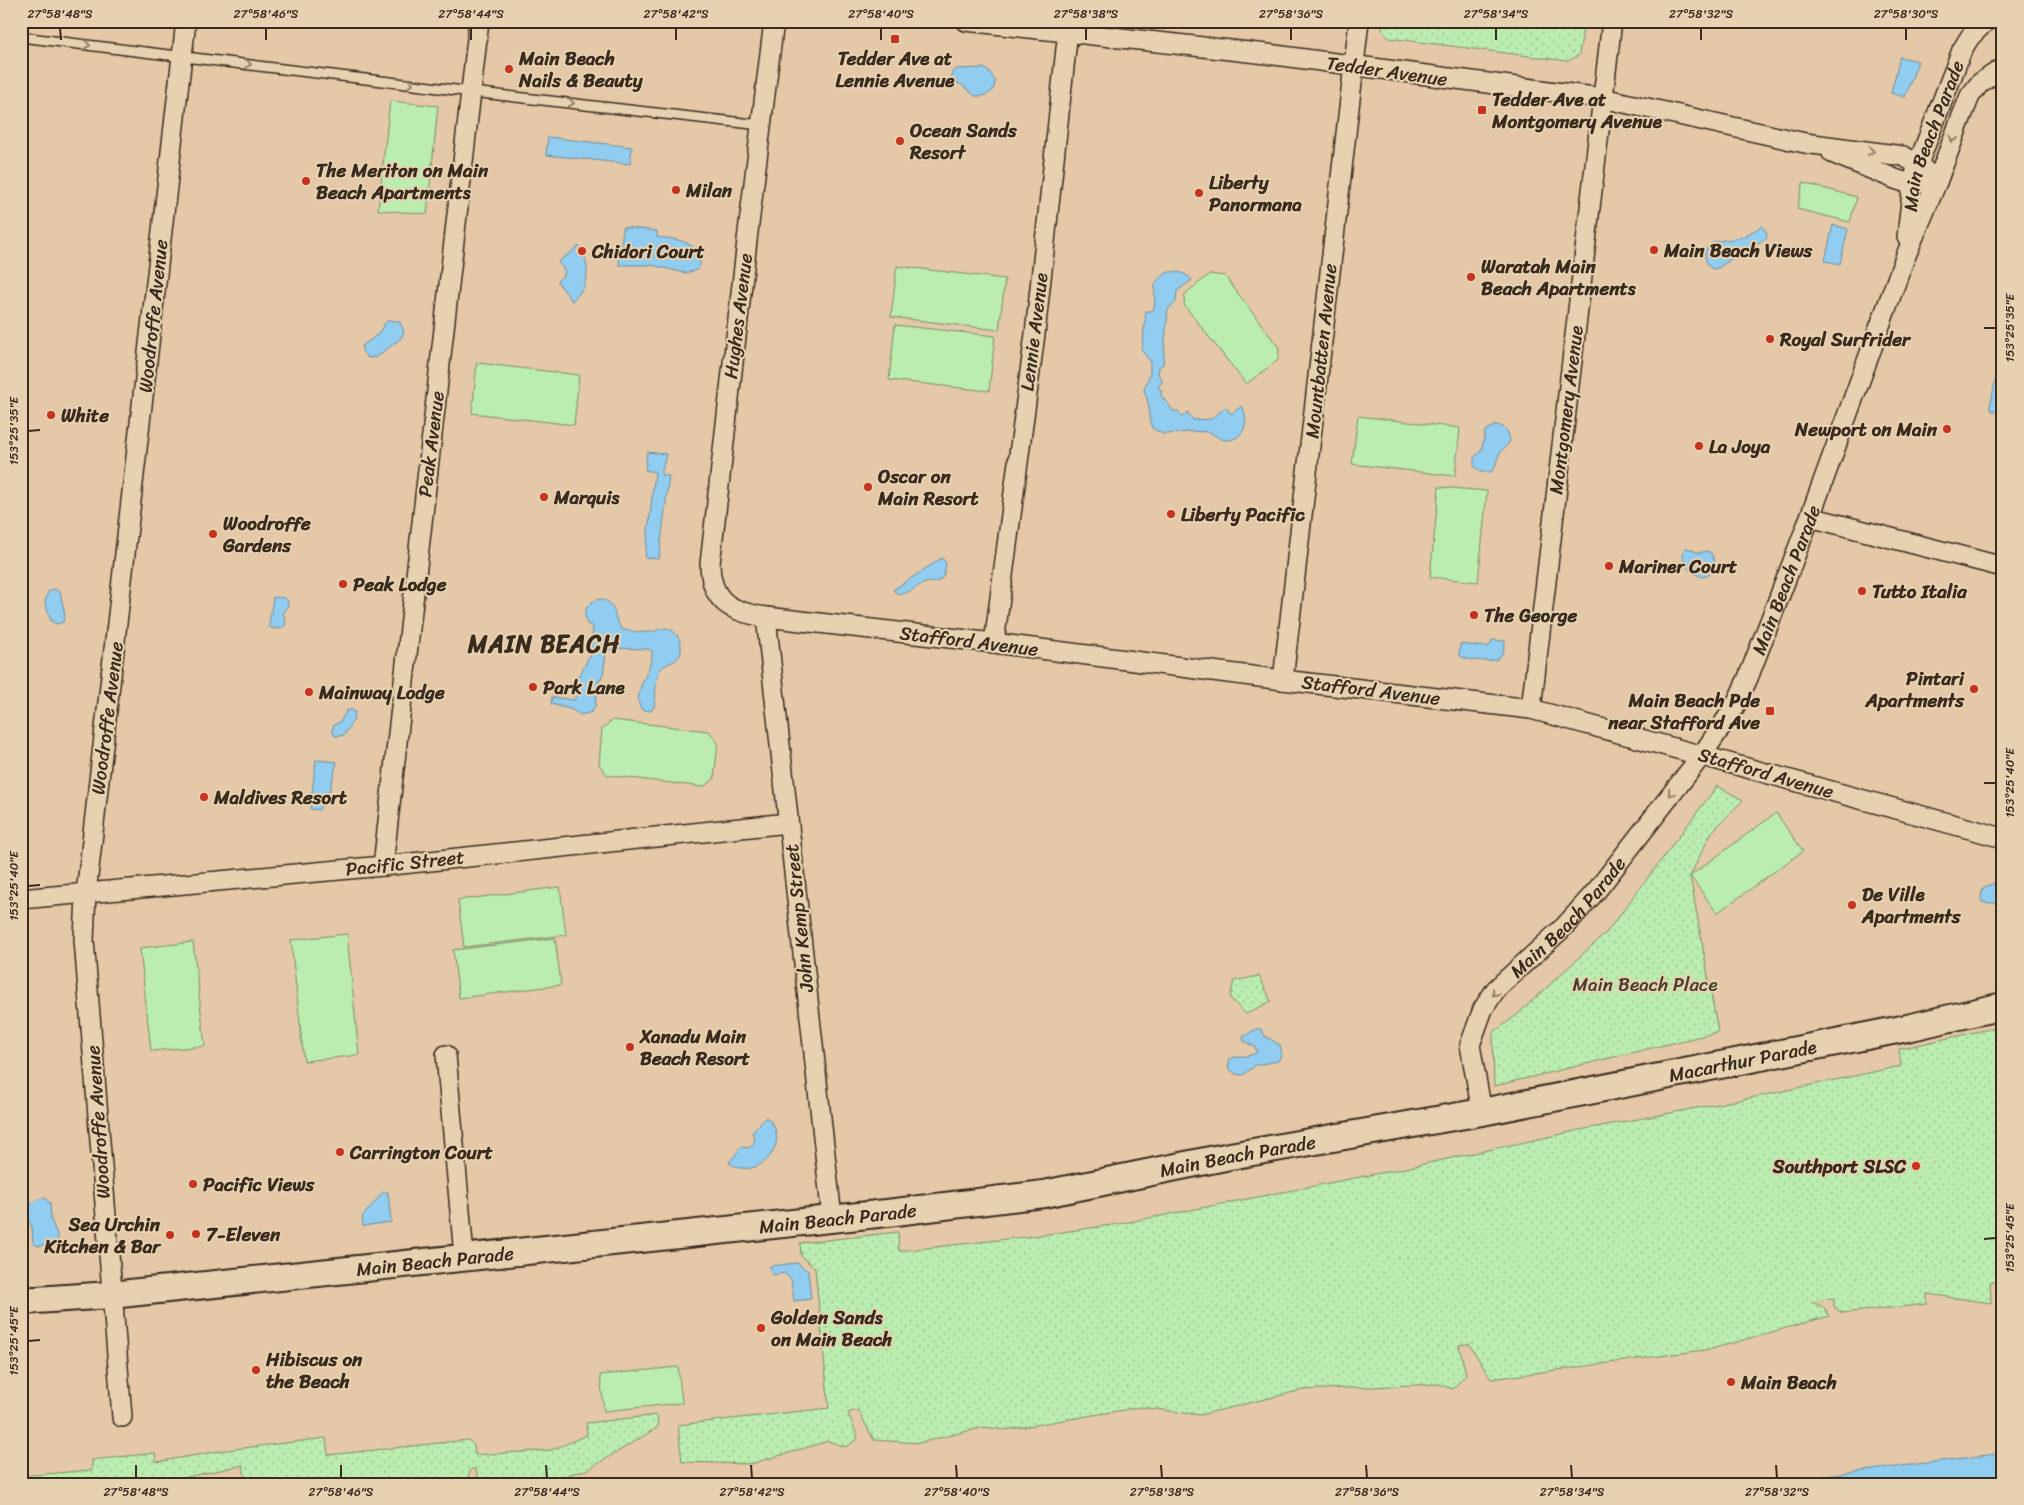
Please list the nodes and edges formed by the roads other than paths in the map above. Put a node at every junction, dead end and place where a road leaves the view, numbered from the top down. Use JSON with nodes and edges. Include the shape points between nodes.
{"nodes":[{"id":1,"x":186,"y":21,"type":"edge"},
{"id":2,"x":479,"y":21,"type":"edge"},
{"id":3,"x":774,"y":21,"type":"edge"},
{"id":4,"x":966,"y":21,"type":"edge"},
{"id":5,"x":1359,"y":21,"type":"edge"},
{"id":6,"x":1612,"y":21,"type":"edge"},
{"id":7,"x":1986,"y":21,"type":"edge"},
{"id":8,"x":1068,"y":27,"type":"edge"},
{"id":9,"x":21,"y":37,"type":"edge"},
{"id":10,"x":182,"y":56,"type":"junction"},
{"id":11,"x":1354,"y":67,"type":"junction"},
{"id":12,"x":2003,"y":68,"type":"edge"},
{"id":13,"x":472,"y":92,"type":"junction"},
{"id":14,"x":1602,"y":98,"type":"junction"},
{"id":15,"x":761,"y":124,"type":"junction"},
{"id":16,"x":1805,"y":143,"type":"junction"},
{"id":17,"x":1918,"y":164,"type":"junction"},
{"id":18,"x":1914,"y":182,"type":"junction"},
{"id":19,"x":1937,"y":182,"type":"junction"},
{"id":20,"x":1904,"y":260,"type":"junction"},
{"id":21,"x":1810,"y":518,"type":"junction"},
{"id":22,"x":2003,"y":568,"type":"edge"},
{"id":23,"x":727,"y":606,"type":"joint"},
{"id":24,"x":766,"y":617,"type":"junction"},
{"id":25,"x":994,"y":643,"type":"junction"},
{"id":26,"x":1283,"y":680,"type":"junction"},
{"id":27,"x":1531,"y":709,"type":"junction"},
{"id":28,"x":1702,"y":755,"type":"junction"},
{"id":29,"x":788,"y":823,"type":"junction"},
{"id":30,"x":2003,"y":838,"type":"edge"},
{"id":31,"x":383,"y":866,"type":"junction"},
{"id":32,"x":86,"y":894,"type":"junction"},
{"id":33,"x":21,"y":899,"type":"edge"},
{"id":34,"x":2003,"y":1006,"type":"edge"},
{"id":35,"x":446,"y":1056,"type":"dead end"},
{"id":36,"x":1482,"y":1112,"type":"junction"},
{"id":37,"x":832,"y":1218,"type":"junction"},
{"id":38,"x":464,"y":1256,"type":"junction"},
{"id":39,"x":111,"y":1294,"type":"junction"},
{"id":40,"x":21,"y":1301,"type":"edge"},
{"id":41,"x":122,"y":1417,"type":"dead end"}],
"edges":[{"from":1,"to":10,"type":"street","name":"Woodroffe Avenue"},
{"from":2,"to":13,"type":"street","name":"Peak Avenue"},
{"from":3,"to":15,"type":"street","name":"Hughes Avenue"},
{"from":4,"to":8,"type":"street","name":"Tedder Avenue"},
{"from":5,"to":11,"type":"street","name":"Mountbatten Avenue"},
{"from":6,"to":14,"type":"street","name":"Montgomery Avenue"},
{"from":7,"to":17,"type":"street","name":"Main Beach Parade","via":[[1962,50]]},
{"from":8,"to":11,"type":"street","name":"Tedder Avenue"},
{"from":8,"to":25,"type":"street","name":"Lennie Avenue","via":[[1035,334]]},
{"from":9,"to":10,"type":"lane","one_way":true},
{"from":10,"to":13,"type":"lane","one_way":true},
{"from":10,"to":32,"type":"street","name":"Woodroffe Avenue"},
{"from":11,"to":14,"type":"street","name":"Tedder Avenue"},
{"from":11,"to":26,"type":"street","name":"Mountbatten Avenue"},
{"from":12,"to":19,"type":"street","name":"Main Beach Parade","one_way":true,"via":[[1980,83],[1970,96]]},
{"from":13,"to":15,"type":"lane","one_way":true},
{"from":13,"to":31,"type":"street","name":"Peak Avenue"},
{"from":14,"to":16,"type":"street","name":"Tedder Avenue"},
{"from":14,"to":27,"type":"street","name":"Montgomery Avenue"},
{"from":15,"to":23,"type":"street","name":"Hughes Avenue","via":[[710,564],[710,579]]},
{"from":16,"to":17,"type":"street","name":"Tedder Avenue","one_way":true,"via":[[1894,154]]},
{"from":16,"to":18,"type":"street","name":"Tedder Avenue","via":[[1895,179]]},
{"from":17,"to":18,"type":"street","name":"Main Beach Parade"},
{"from":17,"to":19,"type":"street"},
{"from":18,"to":19,"type":"street","name":"Tedder Avenue"},
{"from":18,"to":20,"type":"street","name":"Main Beach Parade"},
{"from":19,"to":20,"type":"street","name":"Main Beach Parade"},
{"from":20,"to":21,"type":"street","name":"Main Beach Parade"},
{"from":21,"to":22,"type":"street"},
{"from":21,"to":28,"type":"street","name":"Main Beach Parade","via":[[1748,678],[1734,708]]},
{"from":23,"to":24,"type":"street","name":"Stafford Avenue","via":[[749,615]]},
{"from":24,"to":25,"type":"street","name":"Stafford Avenue"},
{"from":24,"to":29,"type":"street","name":"John Kemp Street"},
{"from":25,"to":26,"type":"street","name":"Stafford Avenue"},
{"from":26,"to":27,"type":"street","name":"Stafford Avenue"},
{"from":27,"to":28,"type":"street","name":"Stafford Avenue"},
{"from":28,"to":30,"type":"street","name":"Stafford Avenue"},
{"from":28,"to":36,"type":"street","name":"Main Beach Parade","one_way":true,"via":[[1597,890],[1565,926],[1496,989],[1483,1009],[1470,1045]]},
{"from":29,"to":31,"type":"street","name":"Pacific Street"},
{"from":29,"to":37,"type":"street","name":"John Kemp Street"},
{"from":31,"to":32,"type":"street","name":"Pacific Street"},
{"from":32,"to":33,"type":"street","name":"Pacific Street"},
{"from":32,"to":39,"type":"street","name":"Woodroffe Avenue","via":[[84,940]]},
{"from":34,"to":36,"type":"street","name":"Macarthur Parade"},
{"from":35,"to":38,"type":"street"},
{"from":36,"to":37,"type":"street","name":"Main Beach Parade","via":[[1230,1156],[1044,1194]]},
{"from":37,"to":38,"type":"street","name":"Main Beach Parade"},
{"from":38,"to":39,"type":"street","name":"Main Beach Parade"},
{"from":39,"to":40,"type":"street","name":"Main Beach Parade"},
{"from":39,"to":41,"type":"street","name":"Woodroffe Avenue"}]}
